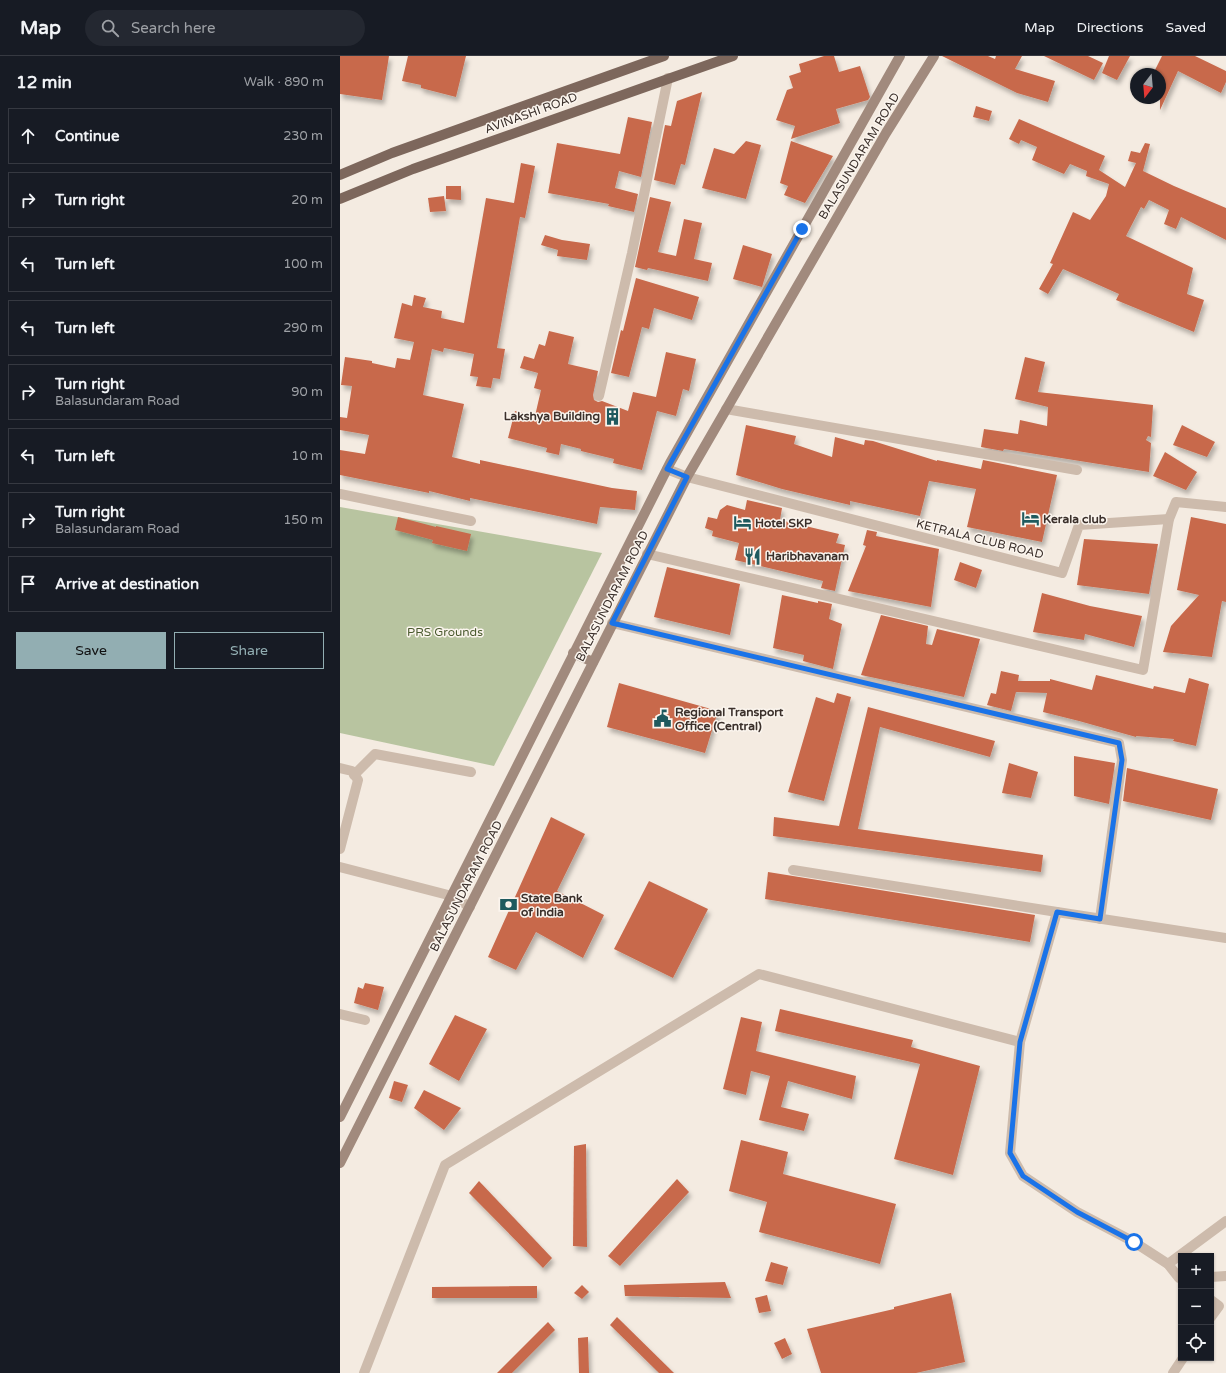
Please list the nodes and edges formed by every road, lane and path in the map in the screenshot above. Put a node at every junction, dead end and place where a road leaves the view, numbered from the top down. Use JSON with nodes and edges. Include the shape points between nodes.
{"nodes":[{"id":1,"x":664,"y":56,"type":"edge"},
{"id":2,"x":733,"y":56,"type":"edge"},
{"id":3,"x":900,"y":56,"type":"edge"},
{"id":4,"x":934,"y":56,"type":"edge"},
{"id":5,"x":668,"y":78,"type":"junction"},
{"id":6,"x":340,"y":175,"type":"edge"},
{"id":7,"x":340,"y":200,"type":"edge"},
{"id":8,"x":599,"y":396,"type":"dead end"},
{"id":9,"x":726,"y":409,"type":"junction"},
{"id":10,"x":667,"y":469,"type":"junction"},
{"id":11,"x":1077,"y":470,"type":"dead end"},
{"id":12,"x":687,"y":477,"type":"junction"},
{"id":13,"x":340,"y":494,"type":"edge"},
{"id":14,"x":1226,"y":507,"type":"edge"},
{"id":15,"x":1169,"y":519,"type":"junction"},
{"id":16,"x":471,"y":521,"type":"dead end"},
{"id":17,"x":647,"y":554,"type":"junction"},
{"id":18,"x":612,"y":623,"type":"junction"},
{"id":19,"x":573,"y":653,"type":"junction"},
{"id":20,"x":593,"y":662,"type":"junction"},
{"id":21,"x":340,"y":768,"type":"edge"},
{"id":22,"x":471,"y":772,"type":"dead end"},
{"id":23,"x":354,"y":775,"type":"junction"},
{"id":24,"x":340,"y":849,"type":"edge"},
{"id":25,"x":340,"y":867,"type":"edge"},
{"id":26,"x":793,"y":870,"type":"dead end"},
{"id":27,"x":452,"y":896,"type":"junction"},
{"id":28,"x":470,"y":907,"type":"junction"},
{"id":29,"x":1057,"y":912,"type":"junction"},
{"id":30,"x":1100,"y":919,"type":"junction"},
{"id":31,"x":1226,"y":938,"type":"edge"},
{"id":32,"x":340,"y":1014,"type":"edge"},
{"id":33,"x":365,"y":1020,"type":"dead end"},
{"id":34,"x":1020,"y":1042,"type":"junction"},
{"id":35,"x":340,"y":1117,"type":"edge"},
{"id":36,"x":340,"y":1163,"type":"edge"},
{"id":37,"x":1226,"y":1221,"type":"edge"},
{"id":38,"x":1168,"y":1264,"type":"junction"},
{"id":39,"x":1178,"y":1276,"type":"edge"},
{"id":40,"x":1214,"y":1276,"type":"edge"},
{"id":41,"x":1226,"y":1276,"type":"edge"},
{"id":42,"x":1214,"y":1302,"type":"edge"},
{"id":43,"x":1214,"y":1313,"type":"edge"},
{"id":44,"x":1181,"y":1361,"type":"edge"},
{"id":45,"x":364,"y":1373,"type":"edge"},
{"id":46,"x":1173,"y":1373,"type":"edge"}],
"edges":[{"from":1,"to":6,"type":"main road","name":"AVINASHI ROAD","via":[[398,150]]},
{"from":2,"to":5,"type":"main road","name":"AVINASHI ROAD"},
{"from":3,"to":10,"type":"main road","name":"BALASUNDARAM ROAD"},
{"from":4,"to":9,"type":"main road","name":"BALASUNDARAM ROAD","via":[[886,133]]},
{"from":5,"to":7,"type":"main road","name":"AVINASHI ROAD","via":[[413,169]]},
{"from":5,"to":8,"type":"street"},
{"from":9,"to":11,"type":"street"},
{"from":9,"to":12,"type":"main road","name":"BALASUNDARAM ROAD"},
{"from":10,"to":12,"type":"street"},
{"from":10,"to":19,"type":"main road","name":"BALASUNDARAM ROAD"},
{"from":12,"to":15,"type":"street","name":"KETRALA CLUB ROAD","via":[[1062,573],[1080,525]]},
{"from":12,"to":17,"type":"main road","name":"BALASUNDARAM ROAD"},
{"from":13,"to":16,"type":"street"},
{"from":14,"to":15,"type":"street","via":[[1176,502]]},
{"from":15,"to":17,"type":"street","via":[[1143,670]]},
{"from":17,"to":18,"type":"main road","name":"BALASUNDARAM ROAD"},
{"from":18,"to":20,"type":"main road","name":"BALASUNDARAM ROAD"},
{"from":18,"to":30,"type":"street","via":[[1119,743],[1122,760]]},
{"from":19,"to":20,"type":"main road"},
{"from":19,"to":27,"type":"main road","name":"BALASUNDARAM ROAD"},
{"from":20,"to":28,"type":"main road","name":"BALASUNDARAM ROAD"},
{"from":21,"to":23,"type":"street","via":[[352,771]]},
{"from":22,"to":23,"type":"street","via":[[375,754]]},
{"from":23,"to":24,"type":"street","via":[[358,780]]},
{"from":25,"to":27,"type":"street"},
{"from":26,"to":29,"type":"street"},
{"from":27,"to":28,"type":"street"},
{"from":27,"to":35,"type":"main road","name":"BALASUNDARAM ROAD"},
{"from":28,"to":36,"type":"main road","name":"BALASUNDARAM ROAD"},
{"from":29,"to":30,"type":"street"},
{"from":29,"to":34,"type":"street"},
{"from":30,"to":31,"type":"street"},
{"from":32,"to":33,"type":"street"},
{"from":34,"to":38,"type":"street","via":[[1010,1153],[1023,1176],[1077,1212],[1134,1242]]},
{"from":34,"to":45,"type":"street","via":[[759,974],[445,1164]]},
{"from":37,"to":38,"type":"street"},
{"from":38,"to":39,"type":"street"},
{"from":40,"to":41,"type":"street"},
{"from":42,"to":43,"type":"street","via":[[1219,1306]]},
{"from":44,"to":46,"type":"street"}]}
